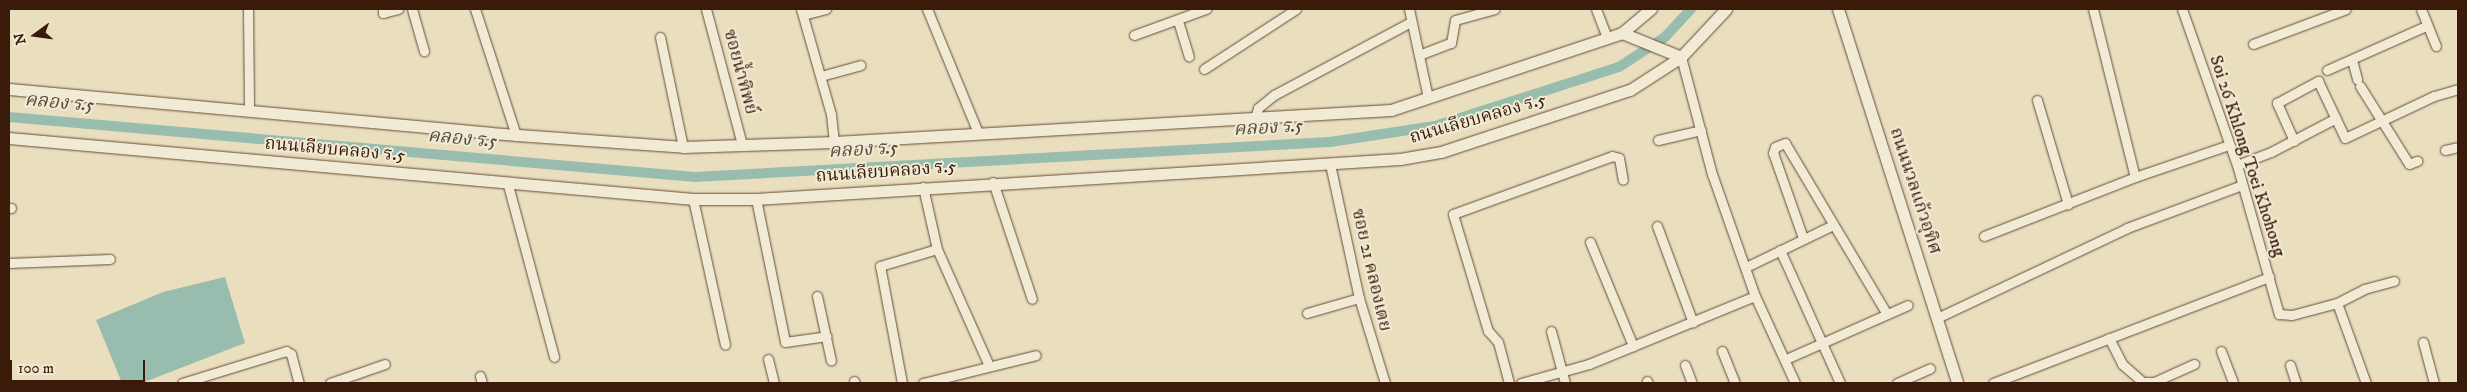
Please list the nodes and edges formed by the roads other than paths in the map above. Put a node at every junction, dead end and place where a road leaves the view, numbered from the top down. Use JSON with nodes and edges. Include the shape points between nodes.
{"nodes":[{"id":1,"x":248,"y":9,"type":"edge"},
{"id":2,"x":383,"y":9,"type":"edge"},
{"id":3,"x":398,"y":9,"type":"edge"},
{"id":4,"x":412,"y":9,"type":"edge"},
{"id":5,"x":475,"y":9,"type":"edge"},
{"id":6,"x":706,"y":9,"type":"edge"},
{"id":7,"x":826,"y":9,"type":"edge"},
{"id":8,"x":927,"y":9,"type":"edge"},
{"id":9,"x":1206,"y":9,"type":"edge"},
{"id":10,"x":1296,"y":9,"type":"edge"},
{"id":11,"x":1409,"y":9,"type":"edge"},
{"id":12,"x":1495,"y":9,"type":"edge"},
{"id":13,"x":1596,"y":9,"type":"edge"},
{"id":14,"x":1651,"y":9,"type":"edge"},
{"id":15,"x":1726,"y":9,"type":"edge"},
{"id":16,"x":1838,"y":9,"type":"edge"},
{"id":17,"x":2093,"y":9,"type":"edge"},
{"id":18,"x":2182,"y":9,"type":"edge"},
{"id":19,"x":2346,"y":9,"type":"edge"},
{"id":20,"x":2421,"y":9,"type":"edge"},
{"id":21,"x":802,"y":12,"type":"edge"},
{"id":22,"x":1181,"y":15,"type":"edge"},
{"id":23,"x":1412,"y":22,"type":"junction"},
{"id":24,"x":2426,"y":26,"type":"junction"},
{"id":25,"x":1622,"y":32,"type":"junction"},
{"id":26,"x":1134,"y":35,"type":"dead end"},
{"id":27,"x":660,"y":37,"type":"dead end"},
{"id":28,"x":1607,"y":38,"type":"junction"},
{"id":29,"x":2253,"y":44,"type":"dead end"},
{"id":30,"x":2436,"y":46,"type":"dead end"},
{"id":31,"x":424,"y":50,"type":"dead end"},
{"id":32,"x":1189,"y":56,"type":"dead end"},
{"id":33,"x":1419,"y":56,"type":"junction"},
{"id":34,"x":1682,"y":57,"type":"junction"},
{"id":35,"x":2352,"y":60,"type":"junction"},
{"id":36,"x":861,"y":65,"type":"dead end"},
{"id":37,"x":1204,"y":69,"type":"dead end"},
{"id":38,"x":2327,"y":70,"type":"dead end"},
{"id":39,"x":821,"y":76,"type":"junction"},
{"id":40,"x":9,"y":89,"type":"edge"},
{"id":41,"x":2458,"y":89,"type":"edge"},
{"id":42,"x":1428,"y":98,"type":"junction"},
{"id":43,"x":2038,"y":100,"type":"dead end"},
{"id":44,"x":249,"y":110,"type":"junction"},
{"id":45,"x":1255,"y":118,"type":"junction"},
{"id":46,"x":2336,"y":118,"type":"junction"},
{"id":47,"x":2382,"y":120,"type":"junction"},
{"id":48,"x":1701,"y":130,"type":"junction"},
{"id":49,"x":978,"y":133,"type":"junction"},
{"id":50,"x":516,"y":135,"type":"junction"},
{"id":51,"x":9,"y":138,"type":"edge"},
{"id":52,"x":1658,"y":140,"type":"dead end"},
{"id":53,"x":834,"y":142,"type":"junction"},
{"id":54,"x":2294,"y":142,"type":"junction"},
{"id":55,"x":742,"y":144,"type":"junction"},
{"id":56,"x":2229,"y":145,"type":"junction"},
{"id":57,"x":683,"y":147,"type":"junction"},
{"id":58,"x":2458,"y":147,"type":"edge"},
{"id":59,"x":2445,"y":150,"type":"dead end"},
{"id":60,"x":2417,"y":161,"type":"dead end"},
{"id":61,"x":1330,"y":164,"type":"junction"},
{"id":62,"x":2237,"y":165,"type":"junction"},
{"id":63,"x":2135,"y":177,"type":"junction"},
{"id":64,"x":1623,"y":180,"type":"dead end"},
{"id":65,"x":993,"y":182,"type":"junction"},
{"id":66,"x":508,"y":185,"type":"junction"},
{"id":67,"x":2242,"y":185,"type":"junction"},
{"id":68,"x":923,"y":187,"type":"junction"},
{"id":69,"x":693,"y":199,"type":"junction"},
{"id":70,"x":756,"y":199,"type":"junction"},
{"id":71,"x":2068,"y":204,"type":"junction"},
{"id":72,"x":1657,"y":226,"type":"dead end"},
{"id":73,"x":1832,"y":226,"type":"junction"},
{"id":74,"x":1984,"y":236,"type":"dead end"},
{"id":75,"x":1803,"y":238,"type":"junction"},
{"id":76,"x":1590,"y":242,"type":"dead end"},
{"id":77,"x":937,"y":249,"type":"junction"},
{"id":78,"x":1780,"y":250,"type":"junction"},
{"id":79,"x":110,"y":260,"type":"dead end"},
{"id":80,"x":9,"y":263,"type":"edge"},
{"id":81,"x":1746,"y":267,"type":"junction"},
{"id":82,"x":2269,"y":277,"type":"junction"},
{"id":83,"x":2394,"y":281,"type":"dead end"},
{"id":84,"x":817,"y":296,"type":"dead end"},
{"id":85,"x":1756,"y":296,"type":"junction"},
{"id":86,"x":1359,"y":298,"type":"junction"},
{"id":87,"x":1032,"y":299,"type":"dead end"},
{"id":88,"x":2337,"y":303,"type":"junction"},
{"id":89,"x":1908,"y":305,"type":"dead end"},
{"id":90,"x":1307,"y":313,"type":"dead end"},
{"id":91,"x":1887,"y":314,"type":"junction"},
{"id":92,"x":1937,"y":318,"type":"junction"},
{"id":93,"x":1693,"y":323,"type":"junction"},
{"id":94,"x":1551,"y":331,"type":"dead end"},
{"id":95,"x":826,"y":336,"type":"junction"},
{"id":96,"x":2109,"y":338,"type":"junction"},
{"id":97,"x":1822,"y":342,"type":"junction"},
{"id":98,"x":2423,"y":342,"type":"dead end"},
{"id":99,"x":725,"y":345,"type":"dead end"},
{"id":100,"x":1633,"y":346,"type":"junction"},
{"id":101,"x":1722,"y":351,"type":"dead end"},
{"id":102,"x":2221,"y":351,"type":"dead end"},
{"id":103,"x":1036,"y":355,"type":"dead end"},
{"id":104,"x":554,"y":357,"type":"dead end"},
{"id":105,"x":768,"y":359,"type":"dead end"},
{"id":106,"x":1786,"y":359,"type":"junction"},
{"id":107,"x":831,"y":361,"type":"dead end"},
{"id":108,"x":385,"y":364,"type":"dead end"},
{"id":109,"x":2194,"y":364,"type":"dead end"},
{"id":110,"x":1685,"y":365,"type":"dead end"},
{"id":111,"x":2290,"y":365,"type":"dead end"},
{"id":112,"x":989,"y":366,"type":"junction"},
{"id":113,"x":1930,"y":368,"type":"dead end"},
{"id":114,"x":1562,"y":372,"type":"junction"},
{"id":115,"x":2166,"y":380,"type":"edge"},
{"id":116,"x":182,"y":383,"type":"edge"},
{"id":117,"x":299,"y":383,"type":"edge"},
{"id":118,"x":330,"y":383,"type":"edge"},
{"id":119,"x":774,"y":383,"type":"edge"},
{"id":120,"x":902,"y":383,"type":"edge"},
{"id":121,"x":923,"y":383,"type":"edge"},
{"id":122,"x":1385,"y":383,"type":"edge"},
{"id":123,"x":1509,"y":383,"type":"edge"},
{"id":124,"x":1521,"y":383,"type":"edge"},
{"id":125,"x":1565,"y":383,"type":"edge"},
{"id":126,"x":1692,"y":383,"type":"edge"},
{"id":127,"x":1735,"y":383,"type":"edge"},
{"id":128,"x":1795,"y":383,"type":"edge"},
{"id":129,"x":1840,"y":383,"type":"edge"},
{"id":130,"x":1898,"y":383,"type":"edge"},
{"id":131,"x":1957,"y":383,"type":"edge"},
{"id":132,"x":1993,"y":383,"type":"edge"},
{"id":133,"x":2233,"y":383,"type":"edge"},
{"id":134,"x":2296,"y":383,"type":"edge"},
{"id":135,"x":2366,"y":383,"type":"edge"},
{"id":136,"x":2434,"y":383,"type":"edge"}],
"edges":[{"from":1,"to":44,"type":"street"},
{"from":2,"to":3,"type":"street","via":[[383,13]]},
{"from":4,"to":31,"type":"street"},
{"from":5,"to":50,"type":"street"},
{"from":6,"to":55,"type":"street","name":"ซอยน้ำทิพย์"},
{"from":7,"to":21,"type":"street"},
{"from":8,"to":49,"type":"street"},
{"from":9,"to":22,"type":"street"},
{"from":10,"to":37,"type":"street"},
{"from":11,"to":23,"type":"street"},
{"from":12,"to":33,"type":"street","via":[[1455,20],[1451,43]]},
{"from":13,"to":28,"type":"street"},
{"from":14,"to":25,"type":"street","name":"ถนนเลียบคลอง ร.5"},
{"from":15,"to":34,"type":"street","name":"ถนนเลียบคลอง ร.5"},
{"from":16,"to":92,"type":"street","name":"ถนนนวลแก้วอุทิศ"},
{"from":17,"to":63,"type":"street"},
{"from":18,"to":56,"type":"street","name":"Soi 26 Khlong Toei Khohong"},
{"from":19,"to":29,"type":"street"},
{"from":20,"to":24,"type":"street"},
{"from":21,"to":39,"type":"street"},
{"from":22,"to":26,"type":"street"},
{"from":22,"to":32,"type":"street"},
{"from":23,"to":33,"type":"street"},
{"from":23,"to":45,"type":"street","via":[[1274,95],[1258,108]]},
{"from":24,"to":30,"type":"street"},
{"from":24,"to":35,"type":"street"},
{"from":25,"to":28,"type":"street","name":"ถนนเลียบคลอง ร.5"},
{"from":25,"to":34,"type":"street"},
{"from":27,"to":57,"type":"street"},
{"from":28,"to":42,"type":"street","name":"ถนนเลียบคลอง ร.5"},
{"from":33,"to":42,"type":"street"},
{"from":34,"to":48,"type":"street"},
{"from":34,"to":61,"type":"street","name":"ถนนเลียบคลอง ร.5","via":[[1630,90],[1441,152],[1400,159]]},
{"from":35,"to":38,"type":"street"},
{"from":35,"to":47,"type":"street","via":[[2358,83]]},
{"from":36,"to":39,"type":"street"},
{"from":39,"to":53,"type":"street"},
{"from":40,"to":44,"type":"street","name":"ถนนเลียบคลอง ร.5"},
{"from":41,"to":47,"type":"street","via":[[2434,96]]},
{"from":42,"to":45,"type":"street","name":"ถนนเลียบคลอง ร.5","via":[[1391,110]]},
{"from":43,"to":71,"type":"street"},
{"from":44,"to":50,"type":"street","name":"ถนนเลียบคลอง ร.5"},
{"from":45,"to":49,"type":"street","name":"ถนนเลียบคลอง ร.5"},
{"from":46,"to":47,"type":"street","via":[[2345,138]]},
{"from":46,"to":54,"type":"street"},
{"from":46,"to":54,"type":"street","via":[[2318,81],[2277,102]]},
{"from":47,"to":60,"type":"street","via":[[2409,164]]},
{"from":48,"to":52,"type":"street"},
{"from":48,"to":81,"type":"street","via":[[1712,174]]},
{"from":49,"to":53,"type":"street","name":"ถนนเลียบคลอง ร.5"},
{"from":50,"to":57,"type":"street","name":"ถนนเลียบคลอง ร.5"},
{"from":51,"to":66,"type":"street","name":"ถนนเลียบคลอง ร.5"},
{"from":53,"to":55,"type":"street","name":"ถนนเลียบคลอง ร.5"},
{"from":54,"to":62,"type":"street"},
{"from":55,"to":57,"type":"street","name":"ถนนเลียบคลอง ร.5"},
{"from":56,"to":62,"type":"street","name":"Soi 26 Khlong Toei Khohong"},
{"from":56,"to":63,"type":"street"},
{"from":58,"to":59,"type":"street"},
{"from":61,"to":65,"type":"street","name":"ถนนเลียบคลอง ร.5"},
{"from":61,"to":86,"type":"street","name":"ซอย 21 คลองเตย"},
{"from":62,"to":67,"type":"street","name":"Soi 26 Khlong Toei Khohong"},
{"from":63,"to":71,"type":"street"},
{"from":64,"to":123,"type":"street","via":[[1618,158],[1612,156],[1453,214],[1488,331],[1498,342]]},
{"from":65,"to":68,"type":"street","name":"ถนนเลียบคลอง ร.5"},
{"from":65,"to":87,"type":"street"},
{"from":66,"to":69,"type":"street","name":"ถนนเลียบคลอง ร.5"},
{"from":66,"to":104,"type":"street"},
{"from":67,"to":82,"type":"street","name":"Soi 26 Khlong Toei Khohong"},
{"from":67,"to":92,"type":"street","via":[[2121,230],[2111,238]]},
{"from":68,"to":70,"type":"street","name":"ถนนเลียบคลอง ร.5"},
{"from":68,"to":77,"type":"street"},
{"from":69,"to":70,"type":"street","name":"ถนนเลียบคลอง ร.5"},
{"from":69,"to":99,"type":"street"},
{"from":70,"to":95,"type":"street","via":[[785,342]]},
{"from":71,"to":74,"type":"street"},
{"from":72,"to":93,"type":"street"},
{"from":73,"to":75,"type":"street"},
{"from":73,"to":75,"type":"street","via":[[1784,143],[1779,145],[1773,153]]},
{"from":73,"to":91,"type":"street"},
{"from":75,"to":78,"type":"street"},
{"from":76,"to":100,"type":"street"},
{"from":77,"to":112,"type":"street"},
{"from":77,"to":120,"type":"street","via":[[880,266]]},
{"from":78,"to":81,"type":"street"},
{"from":78,"to":97,"type":"street"},
{"from":79,"to":80,"type":"street"},
{"from":81,"to":85,"type":"street"},
{"from":82,"to":88,"type":"street","name":"Soi 26 Khlong Toei Khohong","via":[[2279,314],[2292,315]]},
{"from":82,"to":96,"type":"street"},
{"from":83,"to":88,"type":"street","via":[[2364,289]]},
{"from":84,"to":95,"type":"street"},
{"from":85,"to":93,"type":"street"},
{"from":85,"to":106,"type":"street"},
{"from":86,"to":90,"type":"street"},
{"from":86,"to":122,"type":"street","name":"ซอย 21 คลองเตย"},
{"from":88,"to":135,"type":"street"},
{"from":89,"to":91,"type":"street"},
{"from":91,"to":97,"type":"street"},
{"from":92,"to":131,"type":"street","name":"ถนนนวลแก้วอุทิศ"},
{"from":93,"to":100,"type":"street"},
{"from":94,"to":114,"type":"street"},
{"from":95,"to":107,"type":"street"},
{"from":96,"to":115,"type":"street","via":[[2122,364],[2136,378],[2148,383]]},
{"from":96,"to":132,"type":"street"},
{"from":97,"to":106,"type":"street"},
{"from":97,"to":129,"type":"street"},
{"from":98,"to":136,"type":"street"},
{"from":100,"to":114,"type":"street"},
{"from":101,"to":127,"type":"street"},
{"from":102,"to":133,"type":"street"},
{"from":103,"to":112,"type":"street"},
{"from":105,"to":119,"type":"street"},
{"from":106,"to":128,"type":"street"},
{"from":108,"to":118,"type":"street"},
{"from":109,"to":115,"type":"street"},
{"from":110,"to":126,"type":"street"},
{"from":111,"to":134,"type":"street"},
{"from":112,"to":121,"type":"street"},
{"from":113,"to":130,"type":"street"},
{"from":114,"to":124,"type":"street"},
{"from":114,"to":125,"type":"street"},
{"from":116,"to":117,"type":"street","via":[[286,351],[291,354]]}]}
